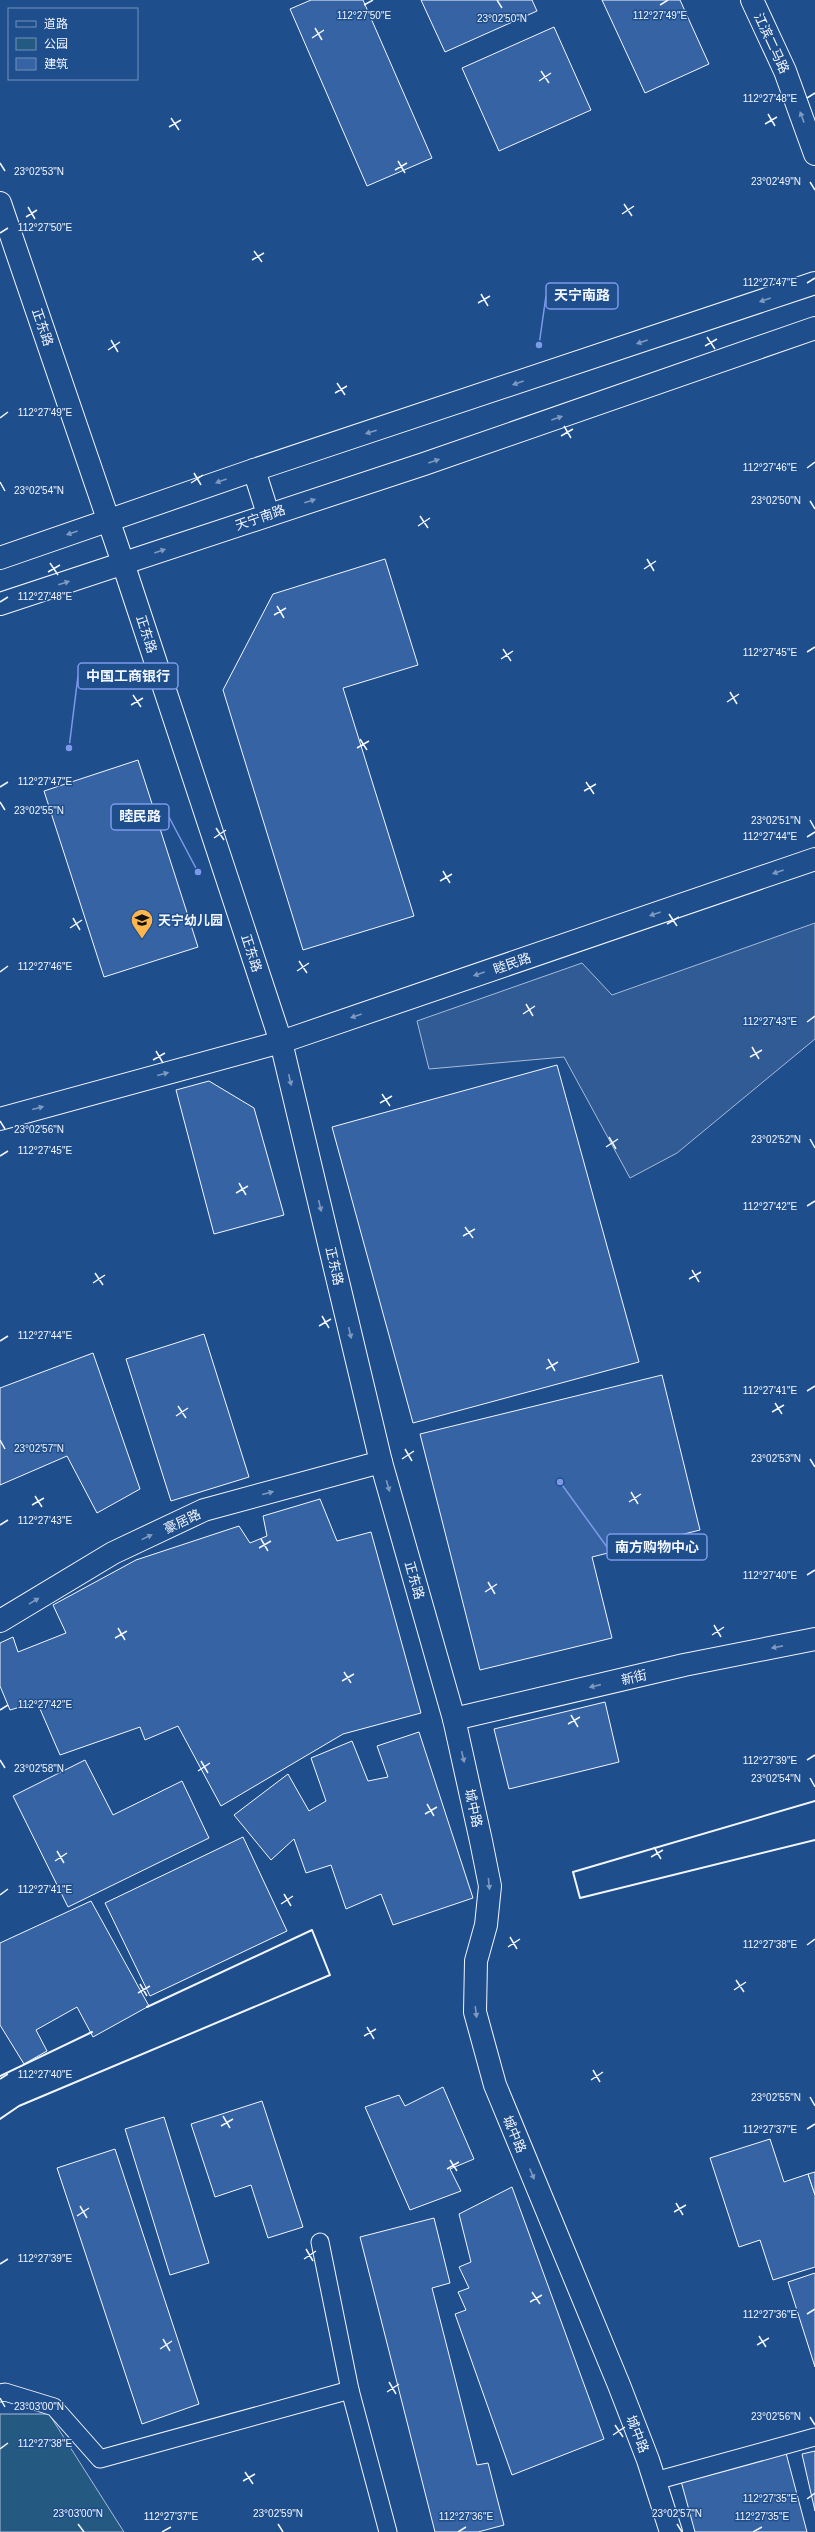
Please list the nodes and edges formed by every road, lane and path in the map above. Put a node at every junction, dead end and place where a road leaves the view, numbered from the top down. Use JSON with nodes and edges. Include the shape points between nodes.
{"nodes":[{"id":1,"x":752,"y":0,"type":"edge"},
{"id":2,"x":815,"y":154,"type":"edge"},
{"id":3,"x":0,"y":203,"type":"edge"},
{"id":4,"x":815,"y":283,"type":"edge"},
{"id":5,"x":815,"y":328,"type":"edge"},
{"id":6,"x":254,"y":470,"type":"junction"},
{"id":7,"x":268,"y":514,"type":"junction"},
{"id":8,"x":109,"y":521,"type":"junction"},
{"id":9,"x":0,"y":558,"type":"edge"},
{"id":10,"x":123,"y":563,"type":"junction"},
{"id":11,"x":0,"y":604,"type":"edge"},
{"id":12,"x":815,"y":859,"type":"edge"},
{"id":13,"x":281,"y":1042,"type":"junction"},
{"id":14,"x":0,"y":1119,"type":"edge"},
{"id":15,"x":381,"y":1462,"type":"junction"},
{"id":16,"x":0,"y":1620,"type":"edge"},
{"id":17,"x":815,"y":1639,"type":"edge"},
{"id":18,"x":454,"y":1719,"type":"junction"},
{"id":19,"x":320,"y":2242,"type":"dead end"},
{"id":20,"x":350,"y":2390,"type":"junction"},
{"id":21,"x":0,"y":2393,"type":"edge"},
{"id":22,"x":815,"y":2437,"type":"edge"},
{"id":23,"x":655,"y":2481,"type":"junction"},
{"id":24,"x":388,"y":2532,"type":"edge"},
{"id":25,"x":671,"y":2532,"type":"edge"}],
"edges":[{"from":2,"to":1,"type":"street","name":"江滨二马路","one_way":true,"via":[[785,71]]},
{"from":3,"to":8,"type":"street","name":"正东路"},
{"from":4,"to":6,"type":"street","one_way":true},
{"from":7,"to":5,"type":"street","name":"天宁南路","one_way":true,"via":[[424,464]]},
{"from":6,"to":7,"type":"street"},
{"from":6,"to":8,"type":"street","one_way":true},
{"from":10,"to":7,"type":"street","name":"天宁南路","one_way":true},
{"from":8,"to":9,"type":"street","one_way":true},
{"from":8,"to":10,"type":"street","name":"正东路"},
{"from":11,"to":10,"type":"street","name":"天宁南路","one_way":true},
{"from":10,"to":13,"type":"street","name":"正东路"},
{"from":12,"to":13,"type":"street","name":"睦民路","one_way":true},
{"from":14,"to":13,"type":"street","name":"睦民路","one_way":true},
{"from":13,"to":15,"type":"street","name":"正东路","one_way":true},
{"from":16,"to":15,"type":"street","name":"豪居路","one_way":true,"via":[[114,1553],[204,1510]]},
{"from":15,"to":18,"type":"street","name":"正东路","one_way":true},
{"from":17,"to":18,"type":"street","name":"新街","one_way":true,"via":[[684,1665]]},
{"from":18,"to":23,"type":"street","name":"城中路","one_way":true,"via":[[490,1886],[486,1925],[476,1961],[475,2012],[495,2085],[619,2384]]},
{"from":19,"to":20,"type":"lane"},
{"from":20,"to":21,"type":"lane","via":[[100,2459],[54,2407],[5,2392]]},
{"from":20,"to":24,"type":"lane"},
{"from":22,"to":23,"type":"lane"},
{"from":23,"to":25,"type":"street","name":"城中路"}]}
